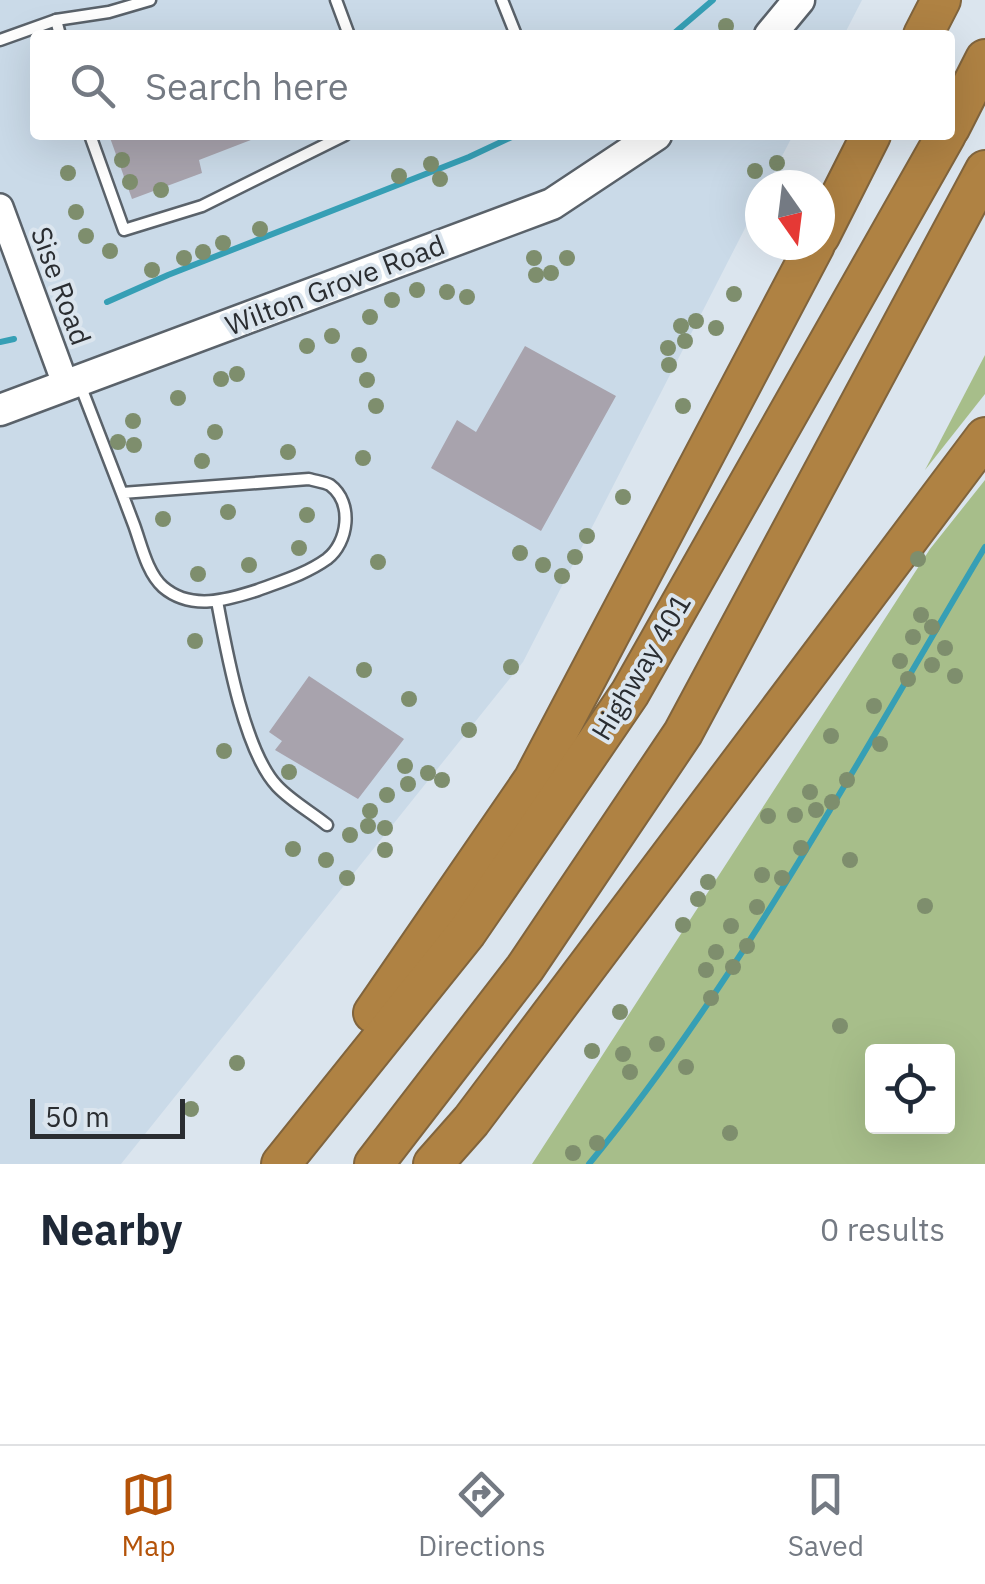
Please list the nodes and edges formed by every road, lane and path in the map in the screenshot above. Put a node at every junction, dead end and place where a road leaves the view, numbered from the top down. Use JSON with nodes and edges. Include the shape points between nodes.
{"nodes":[{"id":1,"x":150,"y":0,"type":"edge"},
{"id":2,"x":336,"y":0,"type":"edge"},
{"id":3,"x":502,"y":0,"type":"edge"},
{"id":4,"x":799,"y":0,"type":"edge"},
{"id":5,"x":940,"y":0,"type":"edge"},
{"id":6,"x":56,"y":20,"type":"junction"},
{"id":7,"x":59,"y":30,"type":"edge"},
{"id":8,"x":347,"y":30,"type":"edge"},
{"id":9,"x":514,"y":30,"type":"edge"},
{"id":10,"x":774,"y":30,"type":"edge"},
{"id":11,"x":925,"y":30,"type":"edge"},
{"id":12,"x":0,"y":40,"type":"edge"},
{"id":13,"x":985,"y":60,"type":"edge"},
{"id":14,"x":955,"y":118,"type":"edge"},
{"id":15,"x":92,"y":140,"type":"edge"},
{"id":16,"x":335,"y":140,"type":"edge"},
{"id":17,"x":648,"y":140,"type":"edge"},
{"id":18,"x":869,"y":140,"type":"edge"},
{"id":19,"x":943,"y":140,"type":"edge"},
{"id":20,"x":985,"y":170,"type":"edge"},
{"id":21,"x":0,"y":207,"type":"edge"},
{"id":22,"x":835,"y":207,"type":"edge"},
{"id":23,"x":807,"y":260,"type":"edge"},
{"id":24,"x":72,"y":383,"type":"junction"},
{"id":25,"x":0,"y":410,"type":"edge"},
{"id":26,"x":985,"y":437,"type":"edge"},
{"id":27,"x":122,"y":493,"type":"junction"},
{"id":28,"x":216,"y":601,"type":"junction"},
{"id":29,"x":327,"y":824,"type":"dead end"},
{"id":30,"x":341,"y":1091,"type":"junction"},
{"id":31,"x":281,"y":1164,"type":"edge"},
{"id":32,"x":374,"y":1164,"type":"edge"},
{"id":33,"x":433,"y":1164,"type":"edge"}],
"edges":[{"from":1,"to":6,"type":"lane"},
{"from":2,"to":8,"type":"lane"},
{"from":3,"to":9,"type":"lane"},
{"from":4,"to":10,"type":"main road"},
{"from":5,"to":11,"type":"highway"},
{"from":6,"to":7,"type":"lane"},
{"from":6,"to":12,"type":"lane"},
{"from":13,"to":14,"type":"highway"},
{"from":15,"to":16,"type":"lane","via":[[124,230],[202,206]]},
{"from":17,"to":24,"type":"main road","name":"Wilton Grove Road","via":[[552,204]]},
{"from":18,"to":22,"type":"highway"},
{"from":19,"to":30,"type":"highway","name":"Highway 401","via":[[630,693],[467,932]]},
{"from":20,"to":32,"type":"highway","via":[[682,733],[524,968]]},
{"from":21,"to":24,"type":"street","name":"Sise Road"},
{"from":23,"to":30,"type":"highway","via":[[533,780],[355,1040]]},
{"from":24,"to":25,"type":"main road","name":"Wilton Grove Road"},
{"from":24,"to":27,"type":"lane"},
{"from":26,"to":33,"type":"highway"},
{"from":27,"to":28,"type":"lane","via":[[163,587]]},
{"from":27,"to":28,"type":"lane","via":[[309,479],[330,484],[342,501],[346,531],[334,554],[312,570]]},
{"from":28,"to":29,"type":"lane","via":[[234,686],[264,768]]},
{"from":30,"to":31,"type":"highway","name":"Highway 401"}]}
